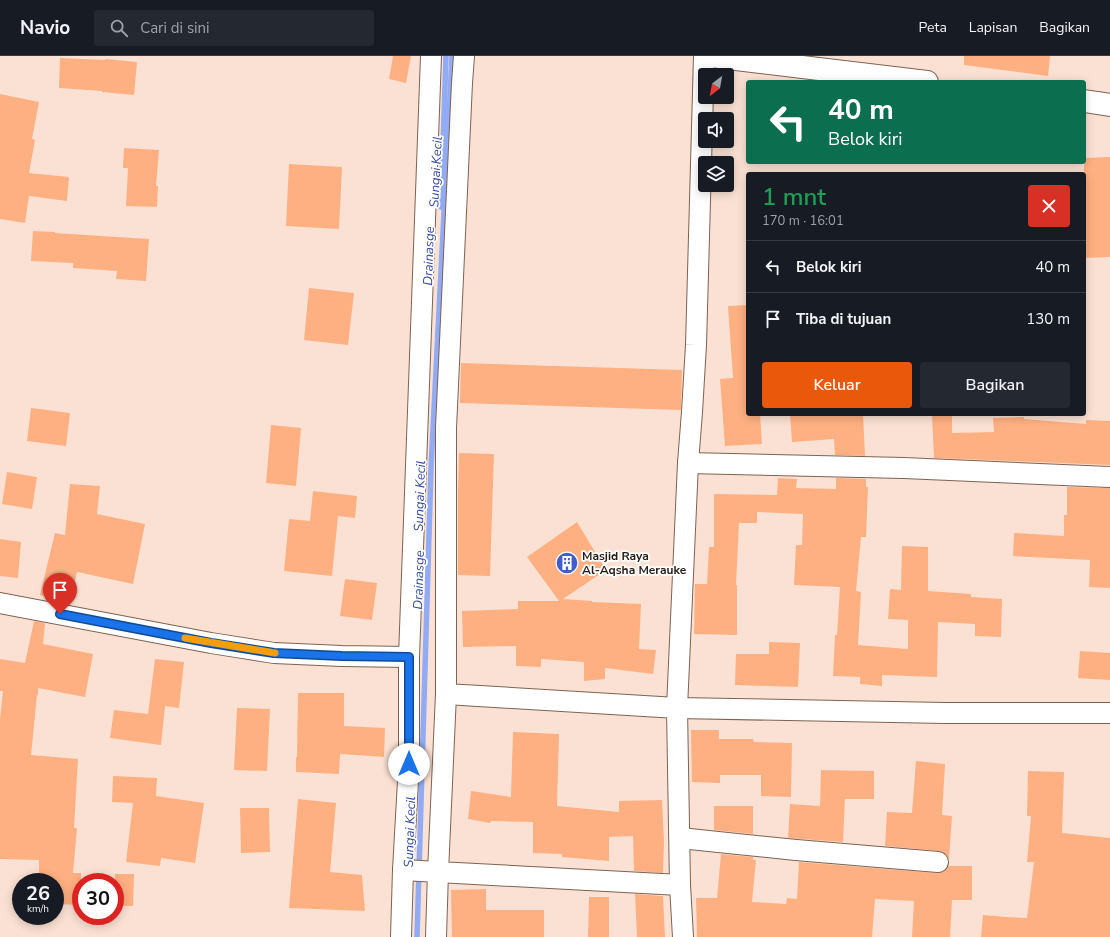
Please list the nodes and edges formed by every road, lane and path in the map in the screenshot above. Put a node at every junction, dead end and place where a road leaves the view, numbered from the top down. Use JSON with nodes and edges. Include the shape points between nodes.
{"nodes":[{"id":1,"x":431,"y":56,"type":"edge"},
{"id":2,"x":464,"y":56,"type":"edge"},
{"id":3,"x":704,"y":56,"type":"edge"},
{"id":4,"x":711,"y":56,"type":"edge"},
{"id":5,"x":910,"y":80,"type":"edge"},
{"id":6,"x":1086,"y":101,"type":"edge"},
{"id":7,"x":1110,"y":105,"type":"edge"},
{"id":8,"x":688,"y":463,"type":"junction"},
{"id":9,"x":1110,"y":477,"type":"edge"},
{"id":10,"x":0,"y":602,"type":"edge"},
{"id":11,"x":409,"y":657,"type":"junction"},
{"id":12,"x":446,"y":694,"type":"junction"},
{"id":13,"x":677,"y":708,"type":"junction"},
{"id":14,"x":1110,"y":713,"type":"edge"},
{"id":15,"x":680,"y":838,"type":"junction"},
{"id":16,"x":938,"y":862,"type":"dead end"},
{"id":17,"x":407,"y":871,"type":"junction"},
{"id":18,"x":434,"y":872,"type":"junction"},
{"id":19,"x":680,"y":884,"type":"junction"},
{"id":20,"x":401,"y":937,"type":"edge"},
{"id":21,"x":436,"y":937,"type":"edge"},
{"id":22,"x":683,"y":937,"type":"edge"}],
"edges":[{"from":1,"to":11,"type":"street"},
{"from":2,"to":12,"type":"street","via":[[446,428]]},
{"from":3,"to":8,"type":"street","via":[[696,345]]},
{"from":4,"to":5,"type":"highway"},
{"from":6,"to":7,"type":"highway"},
{"from":8,"to":9,"type":"street","via":[[904,468]]},
{"from":8,"to":13,"type":"street"},
{"from":10,"to":11,"type":"street","via":[[274,653]]},
{"from":11,"to":17,"type":"street"},
{"from":12,"to":13,"type":"street"},
{"from":12,"to":18,"type":"street"},
{"from":13,"to":14,"type":"street"},
{"from":13,"to":15,"type":"street"},
{"from":15,"to":16,"type":"street"},
{"from":15,"to":19,"type":"street"},
{"from":17,"to":18,"type":"street"},
{"from":17,"to":20,"type":"street"},
{"from":18,"to":19,"type":"street"},
{"from":18,"to":21,"type":"street"},
{"from":19,"to":22,"type":"street"}]}
